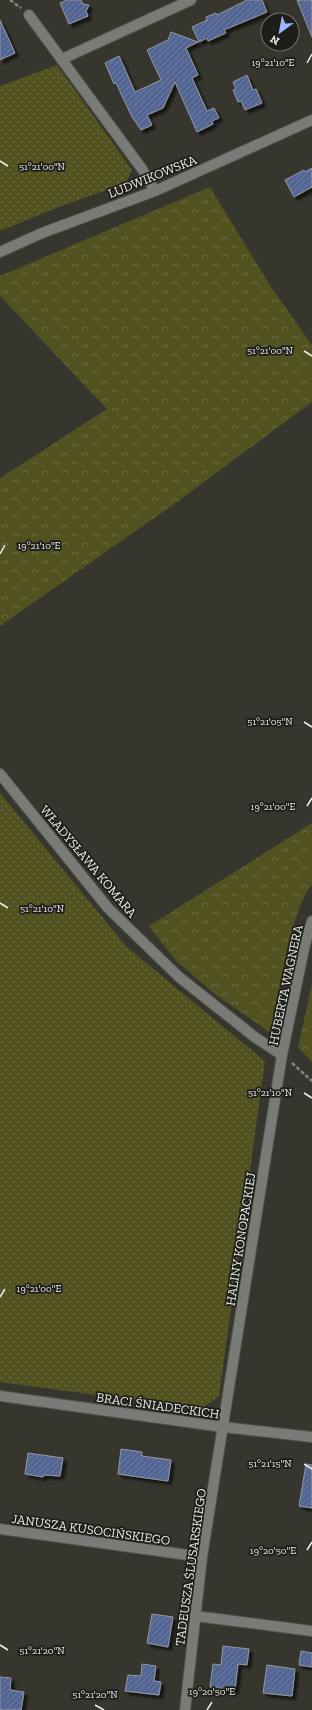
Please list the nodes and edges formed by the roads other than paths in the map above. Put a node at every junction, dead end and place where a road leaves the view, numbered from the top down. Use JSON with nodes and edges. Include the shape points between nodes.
{"nodes":[{"id":1,"x":191,"y":0,"type":"edge"},
{"id":2,"x":29,"y":15,"type":"dead end"},
{"id":3,"x":62,"y":59,"type":"junction"},
{"id":4,"x":312,"y":120,"type":"edge"},
{"id":5,"x":155,"y":191,"type":"junction"},
{"id":6,"x":0,"y":252,"type":"edge"},
{"id":7,"x":0,"y":774,"type":"edge"},
{"id":8,"x":312,"y":921,"type":"edge"},
{"id":9,"x":282,"y":1055,"type":"junction"},
{"id":10,"x":0,"y":1396,"type":"edge"},
{"id":11,"x":223,"y":1427,"type":"junction"},
{"id":12,"x":312,"y":1436,"type":"edge"},
{"id":13,"x":0,"y":1529,"type":"edge"},
{"id":14,"x":202,"y":1558,"type":"junction"},
{"id":15,"x":195,"y":1616,"type":"junction"},
{"id":16,"x":312,"y":1631,"type":"edge"},
{"id":17,"x":185,"y":1710,"type":"edge"}],
"edges":[{"from":1,"to":3,"type":"street"},
{"from":2,"to":3,"type":"street"},
{"from":3,"to":5,"type":"street","via":[[142,169]]},
{"from":4,"to":5,"type":"street","name":"LUDWIKOWSKA"},
{"from":5,"to":6,"type":"street","name":"LUDWIKOWSKA","via":[[42,233]]},
{"from":7,"to":9,"type":"street","name":"WŁADYSŁAWA KOMARA","via":[[108,908],[178,977]]},
{"from":8,"to":9,"type":"street","name":"HUBERTA WAGNERA"},
{"from":9,"to":11,"type":"street","name":"HALINY KONOPACKIEJ"},
{"from":10,"to":11,"type":"street","name":"BRACI ŚNIADECKICH"},
{"from":11,"to":12,"type":"street","name":"BRACI ŚNIADECKICH"},
{"from":11,"to":14,"type":"street","name":"TADEUSZA ŚLUSARSKIEGO"},
{"from":13,"to":14,"type":"street","name":"JANUSZA KUSOCIŃSKIEGO"},
{"from":14,"to":15,"type":"street","name":"TADEUSZA ŚLUSARSKIEGO"},
{"from":15,"to":16,"type":"street"},
{"from":15,"to":17,"type":"street","name":"TADEUSZA ŚLUSARSKIEGO"}]}
